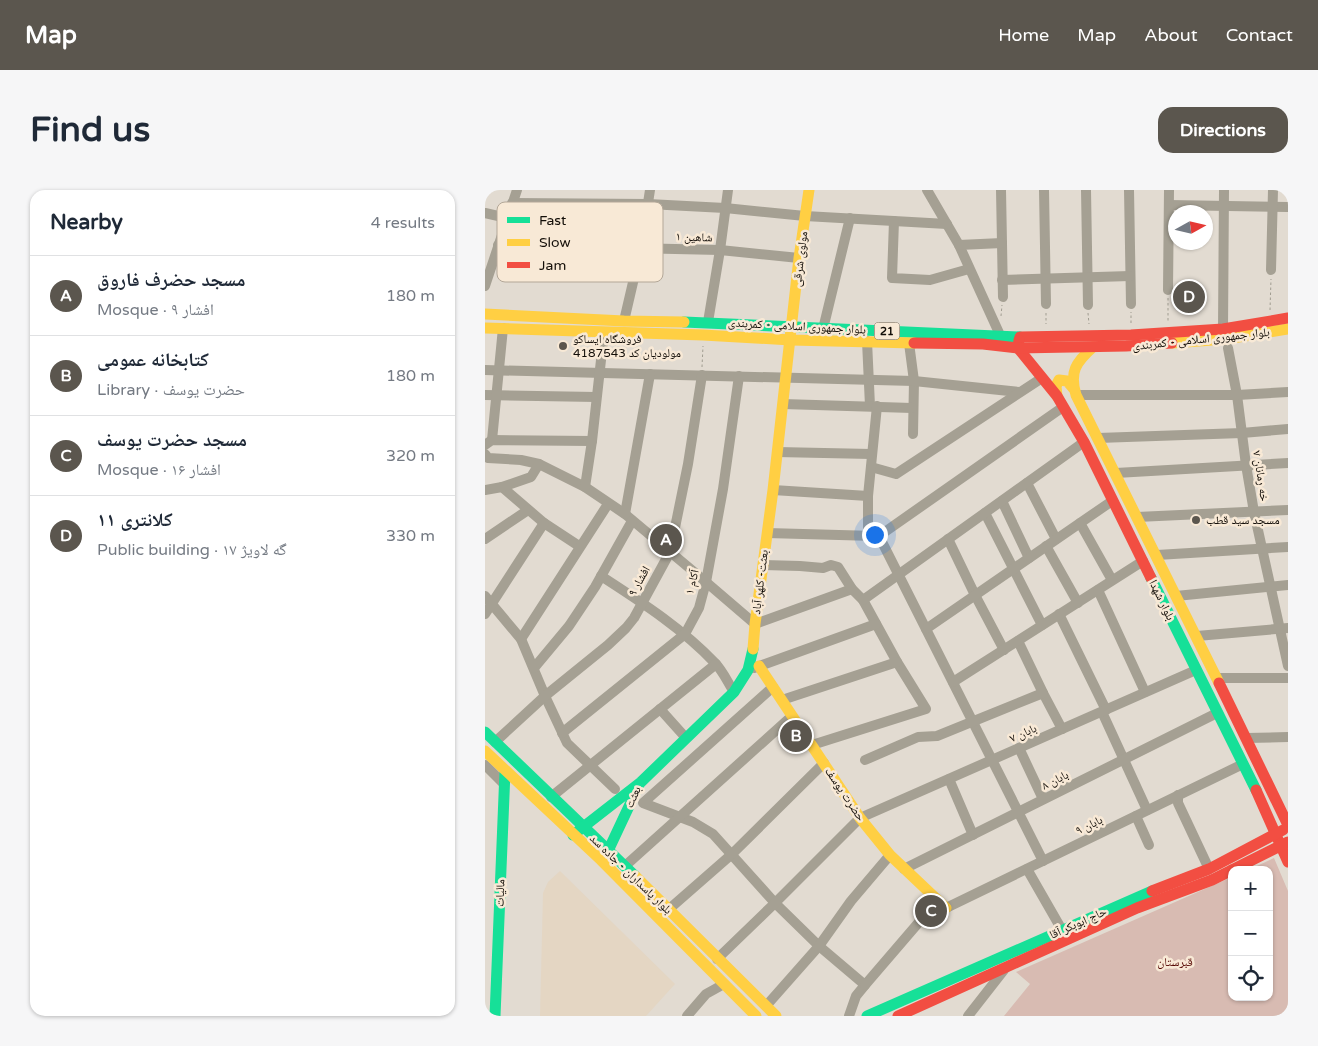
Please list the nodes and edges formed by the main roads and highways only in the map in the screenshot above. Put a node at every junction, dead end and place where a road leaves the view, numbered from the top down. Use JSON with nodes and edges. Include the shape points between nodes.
{"nodes":[{"id":1,"x":809,"y":190,"type":"edge"},
{"id":2,"x":485,"y":314,"type":"edge"},
{"id":3,"x":1288,"y":318,"type":"edge"},
{"id":4,"x":792,"y":327,"type":"junction"},
{"id":5,"x":485,"y":328,"type":"edge"},
{"id":6,"x":1288,"y":329,"type":"edge"},
{"id":7,"x":983,"y":339,"type":"junction"},
{"id":8,"x":791,"y":340,"type":"junction"},
{"id":9,"x":1019,"y":342,"type":"junction"},
{"id":10,"x":1091,"y":342,"type":"junction"},
{"id":11,"x":1074,"y":392,"type":"junction"},
{"id":12,"x":1057,"y":396,"type":"junction"},
{"id":13,"x":754,"y":668,"type":"junction"},
{"id":14,"x":485,"y":732,"type":"edge"},
{"id":15,"x":485,"y":751,"type":"edge"},
{"id":16,"x":505,"y":771,"type":"junction"},
{"id":17,"x":641,"y":782,"type":"junction"},
{"id":18,"x":1288,"y":826,"type":"edge"},
{"id":19,"x":583,"y":827,"type":"junction"},
{"id":20,"x":1276,"y":834,"type":"junction"},
{"id":21,"x":573,"y":835,"type":"junction"},
{"id":22,"x":1285,"y":844,"type":"edge"},
{"id":23,"x":608,"y":851,"type":"junction"},
{"id":24,"x":601,"y":860,"type":"junction"},
{"id":25,"x":1288,"y":862,"type":"edge"},
{"id":26,"x":1240,"y":866,"type":"edge"},
{"id":27,"x":1228,"y":872,"type":"edge"},
{"id":28,"x":942,"y":904,"type":"road end"},
{"id":29,"x":495,"y":1016,"type":"edge"},
{"id":30,"x":756,"y":1016,"type":"edge"},
{"id":31,"x":776,"y":1016,"type":"edge"},
{"id":32,"x":867,"y":1016,"type":"edge"},
{"id":33,"x":898,"y":1016,"type":"edge"}],
"edges":[{"from":1,"to":4,"type":"main road","name":"مولوی شرقی"},
{"from":2,"to":4,"type":"main road","name":"بلوار جمهوری اسلامی - کمربندی","number":"21"},
{"from":3,"to":10,"type":"main road","name":"بلوار جمهوری اسلامی - کمربندی","number":"21"},
{"from":4,"to":7,"type":"main road","name":"بلوار جمهوری اسلامی - کمربندی","number":"21"},
{"from":4,"to":8,"type":"main road","name":"مولوی شرقی"},
{"from":5,"to":8,"type":"main road","name":"بلوار جمهوری اسلامی - کمربندی","number":"21"},
{"from":6,"to":10,"type":"main road","name":"بلوار جمهوری اسلامی - کمربندی","number":"21","via":[[1226,339]]},
{"from":7,"to":8,"type":"main road","name":"بلوار جمهوری اسلامی - کمربندی","number":"21","via":[[909,343]]},
{"from":7,"to":9,"type":"main road","name":"بلوار جمهوری اسلامی - کمربندی","number":"21"},
{"from":7,"to":9,"type":"main road","name":"بلوار جمهوری اسلامی - کمربندی","number":"21","via":[[1000,335]]},
{"from":8,"to":13,"type":"main road","name":"بعثت- کلهر آباد","via":[[755,624]]},
{"from":9,"to":10,"type":"main road","name":"بلوار جمهوری اسلامی - کمربندی","number":"21"},
{"from":9,"to":10,"type":"main road","name":"بلوار جمهوری اسلامی - کمربندی","number":"21","via":[[1046,336]]},
{"from":9,"to":12,"type":"main road","name":"بلوار شهدا"},
{"from":10,"to":11,"type":"main road","via":[[1074,367]]},
{"from":11,"to":12,"type":"main road","via":[[1068,381],[1059,380],[1056,383]]},
{"from":11,"to":18,"type":"main road","name":"بلوار شهدا"},
{"from":12,"to":20,"type":"main road","name":"بلوار شهدا","via":[[1084,442]]},
{"from":13,"to":17,"type":"main road","name":"بعثت- کلهر آباد","via":[[734,692]]},
{"from":13,"to":28,"type":"main road","name":"حضرت یوسف","via":[[773,687],[860,818],[890,855]]},
{"from":14,"to":19,"type":"main road","name":"بلوار پاسداران - جاده سد"},
{"from":15,"to":16,"type":"main road","name":"بلوار پاسداران - جاده سد"},
{"from":16,"to":21,"type":"main road","name":"بلوار پاسداران - جاده سد"},
{"from":16,"to":29,"type":"main road","name":"مالیات"},
{"from":17,"to":19,"type":"main road","name":"بعثت"},
{"from":17,"to":23,"type":"main road","name":"بعثت"},
{"from":18,"to":20,"type":"main road","name":"حاج ابوبکر آقا"},
{"from":19,"to":21,"type":"main road","name":"بعثت"},
{"from":19,"to":23,"type":"main road","name":"بلوار پاسداران - جاده سد"},
{"from":20,"to":22,"type":"main road","name":"بلوار شهدا"},
{"from":20,"to":32,"type":"main road","name":"حاج ابوبکر آقا","via":[[1209,869],[1130,900]]},
{"from":21,"to":24,"type":"main road","name":"بلوار پاسداران - جاده سد"},
{"from":22,"to":25,"type":"main road","name":"بلوار شهدا"},
{"from":22,"to":26,"type":"main road","name":"حاج ابوبکر آقا"},
{"from":23,"to":24,"type":"main road","name":"بعثت"},
{"from":23,"to":31,"type":"main road","name":"بلوار پاسداران - جاده سد"},
{"from":24,"to":30,"type":"main road","name":"بلوار پاسداران - جاده سد"},
{"from":27,"to":33,"type":"main road","name":"حاج ابوبکر آقا","via":[[1137,908]]}]}
